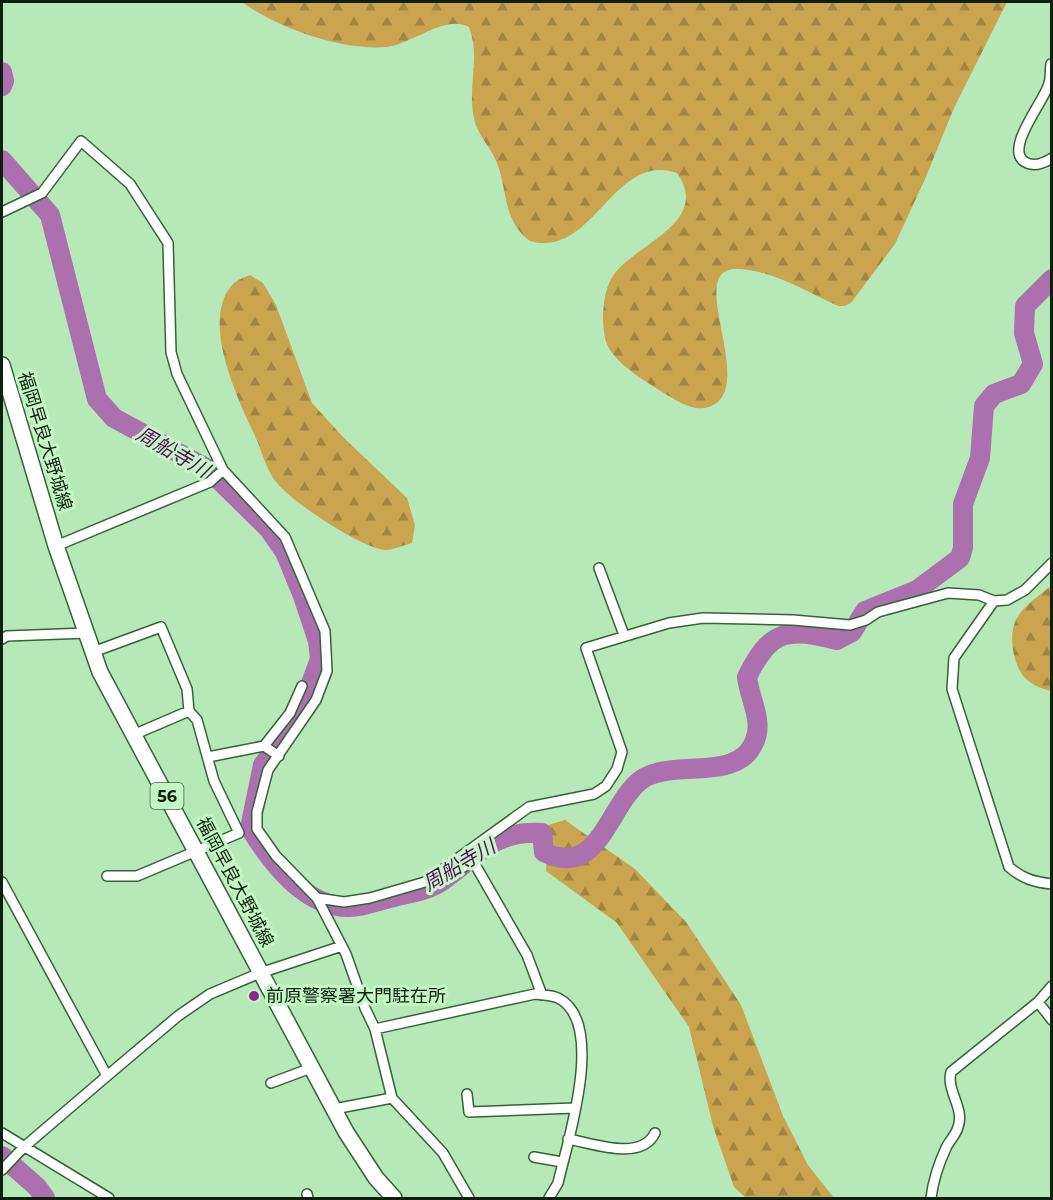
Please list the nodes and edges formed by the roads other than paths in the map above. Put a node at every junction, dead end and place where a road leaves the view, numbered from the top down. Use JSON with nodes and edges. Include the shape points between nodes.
{"nodes":[{"id":1,"x":1051,"y":64,"type":"edge"},
{"id":2,"x":1052,"y":159,"type":"edge"},
{"id":3,"x":2,"y":212,"type":"edge"},
{"id":4,"x":2,"y":365,"type":"edge"},
{"id":5,"x":223,"y":470,"type":"junction"},
{"id":6,"x":56,"y":546,"type":"junction"},
{"id":7,"x":1052,"y":563,"type":"edge"},
{"id":8,"x":599,"y":568,"type":"dead end"},
{"id":9,"x":994,"y":602,"type":"junction"},
{"id":10,"x":87,"y":633,"type":"junction"},
{"id":11,"x":624,"y":635,"type":"junction"},
{"id":12,"x":2,"y":639,"type":"edge"},
{"id":13,"x":93,"y":651,"type":"junction"},
{"id":14,"x":302,"y":686,"type":"dead end"},
{"id":15,"x":189,"y":711,"type":"junction"},
{"id":16,"x":133,"y":735,"type":"junction"},
{"id":17,"x":265,"y":747,"type":"junction"},
{"id":18,"x":278,"y":755,"type":"junction"},
{"id":19,"x":207,"y":758,"type":"junction"},
{"id":20,"x":198,"y":852,"type":"junction"},
{"id":21,"x":442,"y":871,"type":"junction"},
{"id":22,"x":107,"y":876,"type":"dead end"},
{"id":23,"x":2,"y":882,"type":"edge"},
{"id":24,"x":1052,"y":884,"type":"edge"},
{"id":25,"x":320,"y":902,"type":"junction"},
{"id":26,"x":342,"y":946,"type":"junction"},
{"id":27,"x":260,"y":973,"type":"junction"},
{"id":28,"x":1052,"y":986,"type":"edge"},
{"id":29,"x":542,"y":995,"type":"junction"},
{"id":30,"x":1038,"y":1002,"type":"junction"},
{"id":31,"x":1052,"y":1020,"type":"edge"},
{"id":32,"x":375,"y":1029,"type":"junction"},
{"id":33,"x":311,"y":1068,"type":"junction"},
{"id":34,"x":107,"y":1076,"type":"junction"},
{"id":35,"x":271,"y":1083,"type":"dead end"},
{"id":36,"x":467,"y":1094,"type":"dead end"},
{"id":37,"x":392,"y":1098,"type":"junction"},
{"id":38,"x":574,"y":1108,"type":"junction"},
{"id":39,"x":334,"y":1109,"type":"junction"},
{"id":40,"x":2,"y":1132,"type":"edge"},
{"id":41,"x":655,"y":1133,"type":"dead end"},
{"id":42,"x":568,"y":1139,"type":"junction"},
{"id":43,"x":24,"y":1147,"type":"junction"},
{"id":44,"x":534,"y":1157,"type":"dead end"},
{"id":45,"x":562,"y":1162,"type":"junction"},
{"id":46,"x":2,"y":1170,"type":"edge"},
{"id":47,"x":392,"y":1197,"type":"edge"},
{"id":48,"x":109,"y":1198,"type":"edge"},
{"id":49,"x":469,"y":1198,"type":"edge"},
{"id":50,"x":549,"y":1198,"type":"edge"},
{"id":51,"x":931,"y":1198,"type":"edge"}],
"edges":[{"from":1,"to":2,"type":"street","via":[[1049,84],[1024,131],[1019,156],[1032,164]]},
{"from":3,"to":5,"type":"street","via":[[42,193],[81,141],[130,184],[168,243],[171,352],[177,374]]},
{"from":4,"to":6,"type":"main road","name":"福岡早良大野城線","number":"56"},
{"from":5,"to":6,"type":"street","via":[[210,482]]},
{"from":5,"to":18,"type":"street","via":[[285,537],[325,631],[327,671],[316,700]]},
{"from":6,"to":10,"type":"main road","name":"福岡早良大野城線","number":"56"},
{"from":7,"to":9,"type":"street","via":[[1025,590]]},
{"from":8,"to":11,"type":"street"},
{"from":9,"to":11,"type":"street","via":[[979,595],[948,593],[878,612],[850,625],[703,618],[669,622]]},
{"from":9,"to":24,"type":"street","via":[[954,658],[952,689],[1010,867],[1034,882]]},
{"from":10,"to":12,"type":"street"},
{"from":10,"to":13,"type":"main road","name":"福岡早良大野城線","number":"56"},
{"from":11,"to":21,"type":"street","via":[[586,648],[622,752],[618,769],[606,786],[594,794],[529,807]]},
{"from":13,"to":15,"type":"street","via":[[161,627],[187,689]]},
{"from":13,"to":16,"type":"main road","name":"福岡早良大野城線","number":"56"},
{"from":14,"to":17,"type":"street","via":[[290,713]]},
{"from":15,"to":16,"type":"street"},
{"from":15,"to":19,"type":"street","via":[[197,720]]},
{"from":16,"to":20,"type":"main road","name":"福岡早良大野城線","number":"56"},
{"from":17,"to":18,"type":"street"},
{"from":17,"to":19,"type":"street"},
{"from":18,"to":25,"type":"street","via":[[268,770],[257,812],[257,829],[276,856]]},
{"from":19,"to":20,"type":"street","via":[[239,833]]},
{"from":20,"to":22,"type":"street","via":[[137,876]]},
{"from":20,"to":27,"type":"main road","name":"福岡早良大野城線","number":"56"},
{"from":21,"to":25,"type":"street","via":[[425,882],[370,898]]},
{"from":21,"to":29,"type":"street","via":[[452,874],[473,861],[527,955]]},
{"from":23,"to":34,"type":"street"},
{"from":25,"to":26,"type":"street"},
{"from":26,"to":27,"type":"street"},
{"from":26,"to":32,"type":"street"},
{"from":27,"to":33,"type":"main road","name":"福岡早良大野城線","number":"56"},
{"from":27,"to":34,"type":"street","via":[[210,994]]},
{"from":28,"to":30,"type":"street"},
{"from":29,"to":32,"type":"street"},
{"from":29,"to":38,"type":"street","via":[[557,997],[571,1008],[578,1024],[584,1062]]},
{"from":30,"to":31,"type":"street"},
{"from":30,"to":51,"type":"street","via":[[951,1072],[949,1081],[960,1112],[959,1127],[946,1148]]},
{"from":32,"to":37,"type":"street"},
{"from":33,"to":35,"type":"street"},
{"from":33,"to":39,"type":"main road","name":"福岡早良大野城線","number":"56"},
{"from":34,"to":43,"type":"street"},
{"from":36,"to":38,"type":"street","via":[[470,1117]]},
{"from":37,"to":39,"type":"street"},
{"from":37,"to":49,"type":"street","via":[[443,1153]]},
{"from":38,"to":42,"type":"street"},
{"from":39,"to":47,"type":"main road","name":"福岡早良大野城線","number":"56","via":[[362,1158]]},
{"from":40,"to":43,"type":"street"},
{"from":41,"to":42,"type":"street","via":[[647,1144],[636,1148]]},
{"from":42,"to":45,"type":"street"},
{"from":43,"to":46,"type":"street"},
{"from":43,"to":48,"type":"street"},
{"from":44,"to":45,"type":"street"},
{"from":45,"to":50,"type":"street","via":[[558,1183]]}]}
